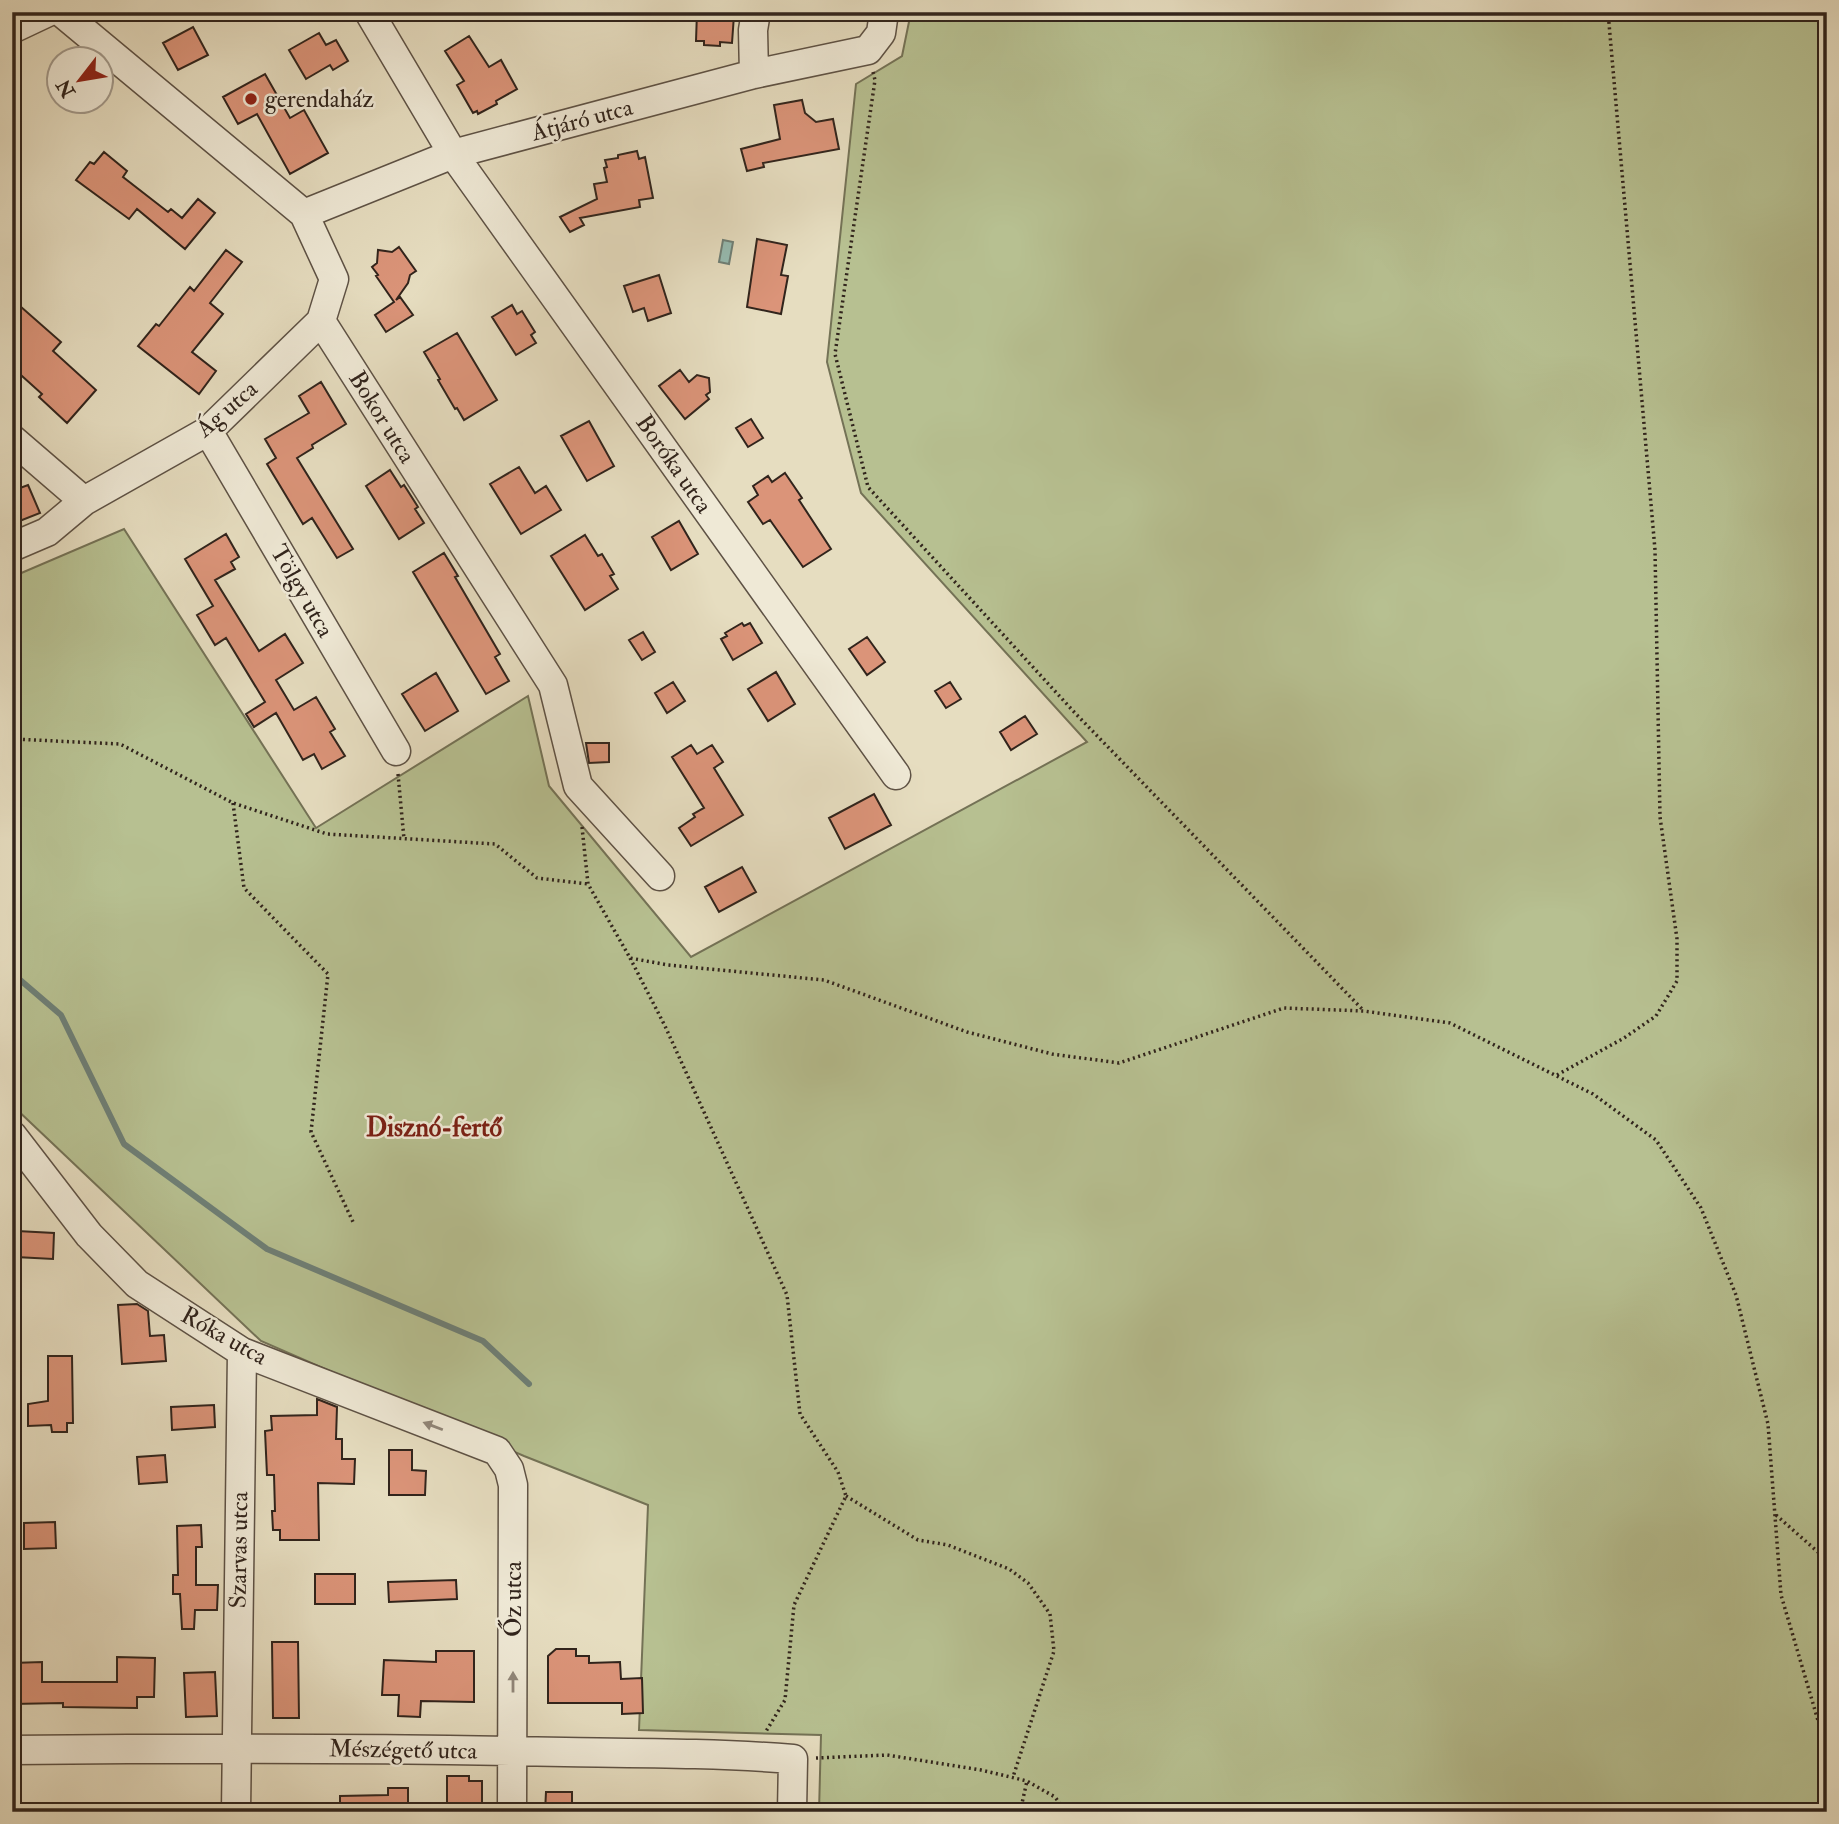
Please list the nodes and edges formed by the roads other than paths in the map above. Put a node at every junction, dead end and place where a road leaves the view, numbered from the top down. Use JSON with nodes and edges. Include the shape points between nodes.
{"nodes":[{"id":1,"x":48,"y":12,"type":"edge"},
{"id":2,"x":61,"y":12,"type":"edge"},
{"id":3,"x":369,"y":12,"type":"edge"},
{"id":4,"x":756,"y":12,"type":"edge"},
{"id":5,"x":884,"y":12,"type":"edge"},
{"id":6,"x":12,"y":29,"type":"edge"},
{"id":7,"x":754,"y":74,"type":"junction"},
{"id":8,"x":453,"y":154,"type":"junction"},
{"id":9,"x":304,"y":214,"type":"junction"},
{"id":10,"x":321,"y":321,"type":"junction"},
{"id":11,"x":208,"y":431,"type":"junction"},
{"id":12,"x":12,"y":439,"type":"edge"},
{"id":13,"x":84,"y":501,"type":"junction"},
{"id":14,"x":12,"y":547,"type":"edge"},
{"id":15,"x":396,"y":751,"type":"road end"},
{"id":16,"x":895,"y":775,"type":"dead end"},
{"id":17,"x":660,"y":876,"type":"dead end"},
{"id":18,"x":12,"y":1135,"type":"edge"},
{"id":19,"x":243,"y":1352,"type":"junction"},
{"id":20,"x":497,"y":1451,"type":"joint"},
{"id":21,"x":236,"y":1748,"type":"junction"},
{"id":22,"x":12,"y":1750,"type":"edge"},
{"id":23,"x":513,"y":1751,"type":"junction"},
{"id":24,"x":236,"y":1812,"type":"edge"},
{"id":25,"x":512,"y":1812,"type":"edge"},
{"id":26,"x":792,"y":1812,"type":"edge"}],
"edges":[{"from":1,"to":6,"type":"street"},
{"from":2,"to":9,"type":"street"},
{"from":3,"to":8,"type":"street","name":"Boróka utca"},
{"from":4,"to":7,"type":"street"},
{"from":5,"to":7,"type":"street","name":"Átjáró utca","via":[[881,33],[868,50]]},
{"from":7,"to":8,"type":"street","name":"Átjáró utca"},
{"from":8,"to":9,"type":"street","name":"Átjáró utca"},
{"from":8,"to":16,"type":"street","name":"Boróka utca"},
{"from":9,"to":10,"type":"street","via":[[334,279]]},
{"from":10,"to":11,"type":"street","name":"Ág utca"},
{"from":10,"to":17,"type":"street","name":"Bokor utca","via":[[553,685],[578,786]]},
{"from":11,"to":13,"type":"street","name":"Ág utca"},
{"from":11,"to":15,"type":"street","name":"Tölgy utca"},
{"from":12,"to":13,"type":"street"},
{"from":13,"to":14,"type":"street","name":"Ág utca","via":[[47,531]]},
{"from":18,"to":19,"type":"street","name":"Róka utca","via":[[89,1235],[137,1284]]},
{"from":20,"to":19,"type":"street","name":"Róka utca","one_way":true},
{"from":19,"to":21,"type":"street","name":"Szarvas utca"},
{"from":23,"to":20,"type":"street","name":"Őz utca","one_way":true,"via":[[513,1485]]},
{"from":21,"to":22,"type":"street","name":"Mészégető utca"},
{"from":21,"to":23,"type":"street","name":"Mészégető utca"},
{"from":21,"to":24,"type":"street","name":"Szarvas utca"},
{"from":23,"to":25,"type":"street","name":"Őz utca"},
{"from":23,"to":26,"type":"street","name":"Mészégető utca","via":[[793,1759]]}]}
